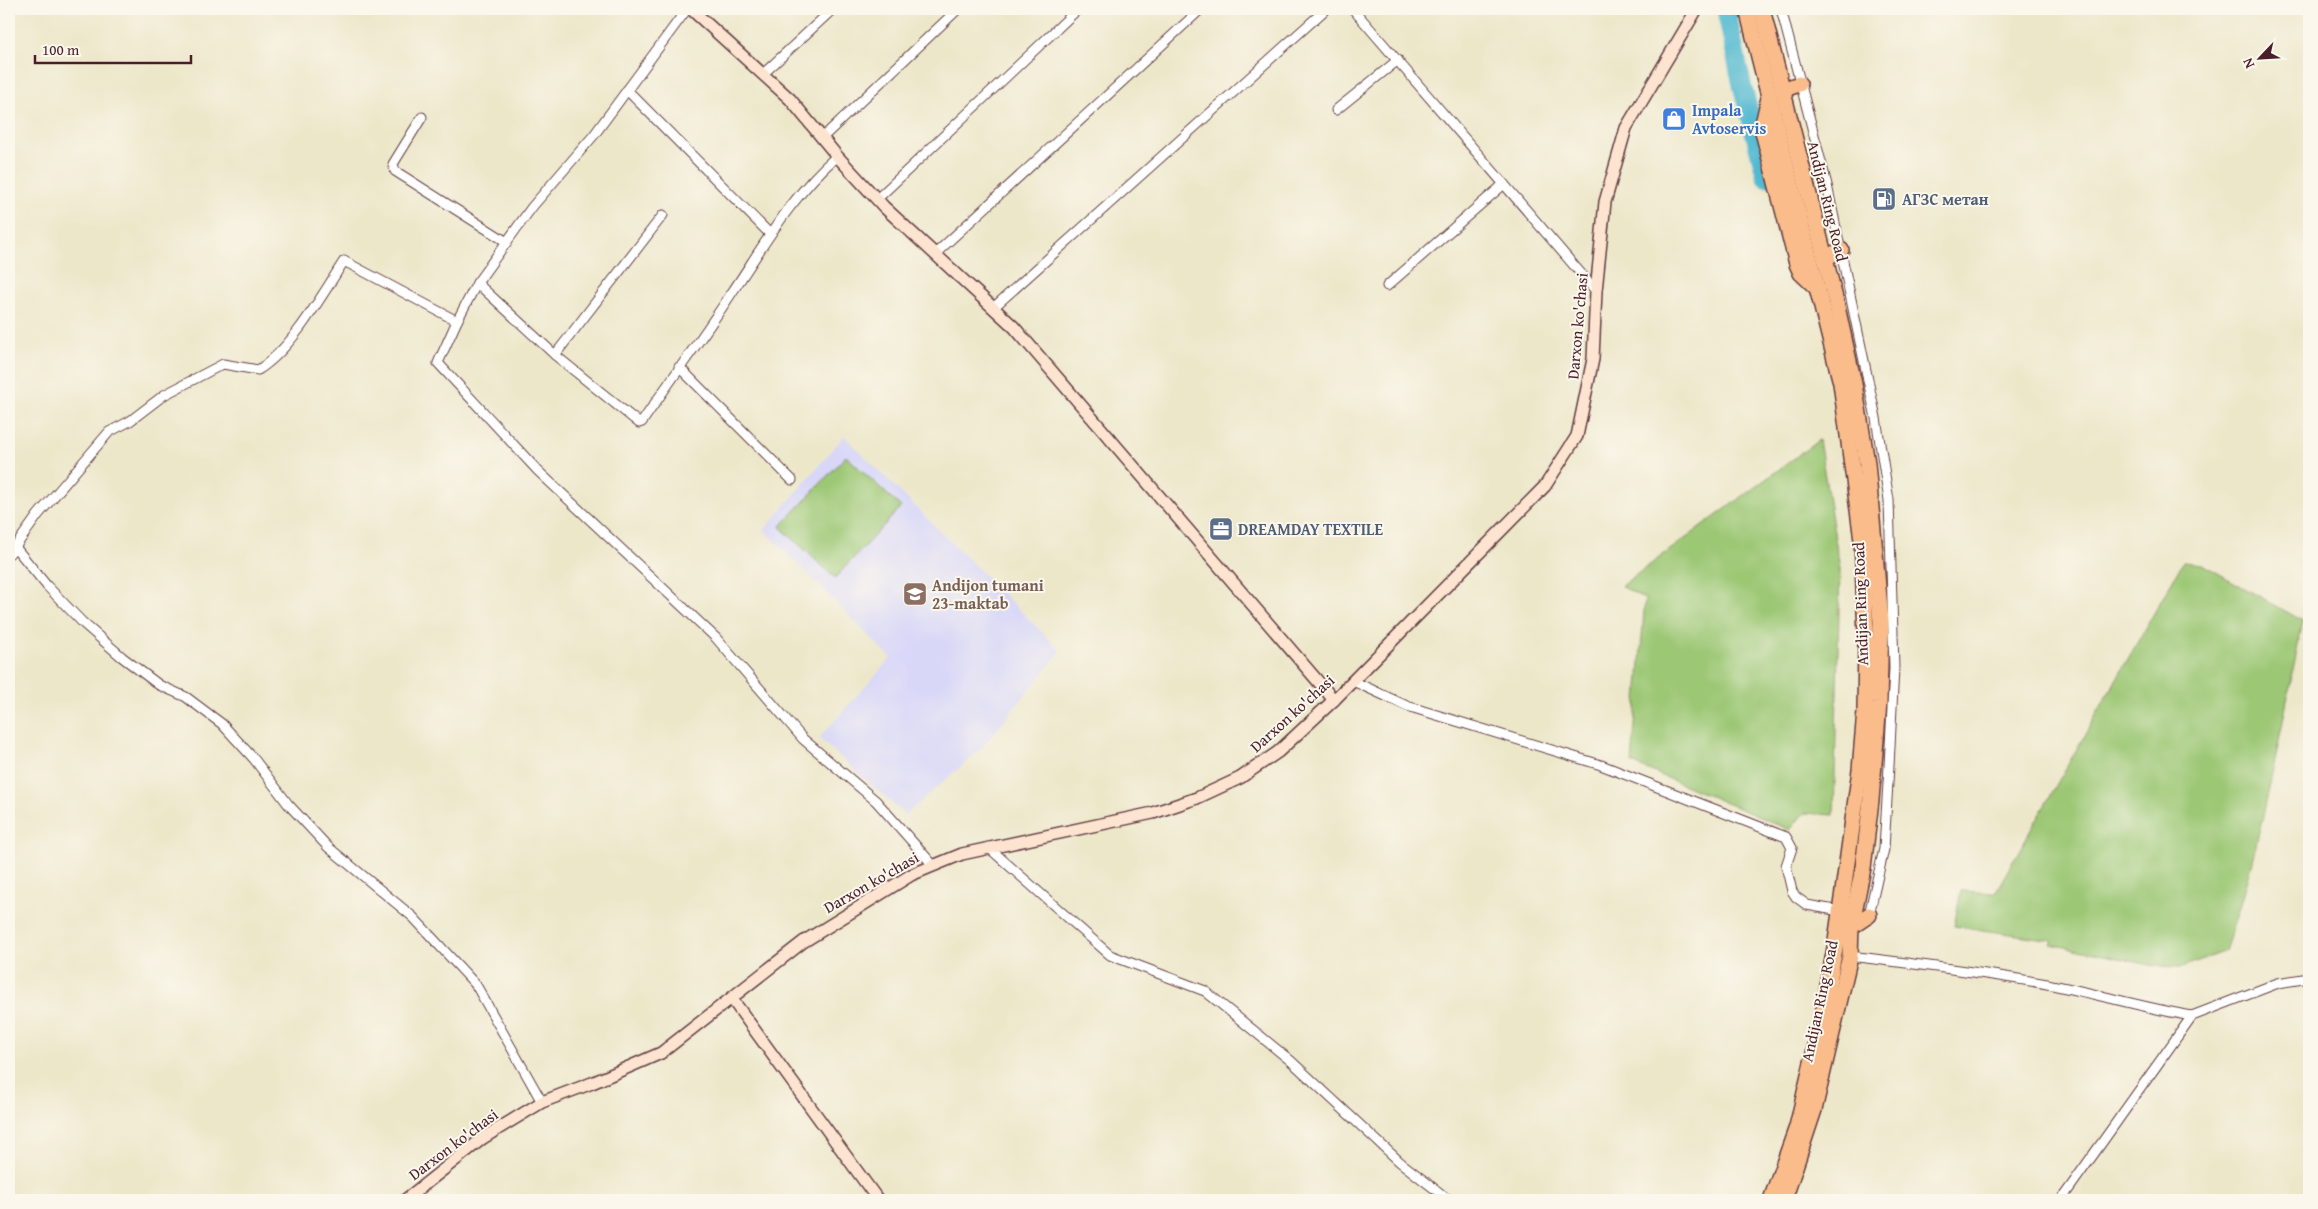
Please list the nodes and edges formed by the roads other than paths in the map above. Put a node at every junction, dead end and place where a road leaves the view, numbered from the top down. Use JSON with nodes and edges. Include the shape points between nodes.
{"nodes":[{"id":1,"x":832,"y":9,"type":"edge"},
{"id":2,"x":958,"y":9,"type":"edge"},
{"id":3,"x":1078,"y":9,"type":"edge"},
{"id":4,"x":1201,"y":9,"type":"edge"},
{"id":5,"x":1326,"y":9,"type":"edge"},
{"id":6,"x":1353,"y":9,"type":"edge"},
{"id":7,"x":1697,"y":9,"type":"edge"},
{"id":8,"x":1750,"y":9,"type":"edge"},
{"id":9,"x":1781,"y":9,"type":"edge"},
{"id":10,"x":693,"y":10,"type":"edge"},
{"id":11,"x":1398,"y":60,"type":"junction"},
{"id":12,"x":764,"y":74,"type":"junction"},
{"id":13,"x":1799,"y":84,"type":"junction"},
{"id":14,"x":627,"y":90,"type":"junction"},
{"id":15,"x":1776,"y":93,"type":"junction"},
{"id":16,"x":1336,"y":110,"type":"dead end"},
{"id":17,"x":422,"y":117,"type":"dead end"},
{"id":18,"x":822,"y":138,"type":"junction"},
{"id":19,"x":837,"y":156,"type":"junction"},
{"id":20,"x":1504,"y":184,"type":"junction"},
{"id":21,"x":877,"y":199,"type":"junction"},
{"id":22,"x":663,"y":215,"type":"dead end"},
{"id":23,"x":770,"y":234,"type":"junction"},
{"id":24,"x":507,"y":242,"type":"junction"},
{"id":25,"x":1841,"y":250,"type":"junction"},
{"id":26,"x":935,"y":254,"type":"junction"},
{"id":27,"x":1825,"y":258,"type":"junction"},
{"id":28,"x":477,"y":283,"type":"junction"},
{"id":29,"x":1387,"y":286,"type":"dead end"},
{"id":30,"x":1596,"y":291,"type":"junction"},
{"id":31,"x":993,"y":308,"type":"junction"},
{"id":32,"x":457,"y":321,"type":"junction"},
{"id":33,"x":555,"y":355,"type":"junction"},
{"id":34,"x":679,"y":368,"type":"junction"},
{"id":35,"x":792,"y":480,"type":"dead end"},
{"id":36,"x":12,"y":550,"type":"edge"},
{"id":37,"x":1353,"y":681,"type":"junction"},
{"id":38,"x":1334,"y":700,"type":"junction"},
{"id":39,"x":988,"y":847,"type":"junction"},
{"id":40,"x":933,"y":865,"type":"junction"},
{"id":41,"x":1840,"y":911,"type":"junction"},
{"id":42,"x":1869,"y":915,"type":"joint"},
{"id":43,"x":1851,"y":927,"type":"junction"},
{"id":44,"x":1850,"y":956,"type":"junction"},
{"id":45,"x":2309,"y":978,"type":"edge"},
{"id":46,"x":732,"y":998,"type":"junction"},
{"id":47,"x":2192,"y":1016,"type":"junction"},
{"id":48,"x":542,"y":1102,"type":"junction"},
{"id":49,"x":405,"y":1200,"type":"edge"},
{"id":50,"x":878,"y":1200,"type":"edge"},
{"id":51,"x":1449,"y":1200,"type":"edge"},
{"id":52,"x":1771,"y":1200,"type":"edge"},
{"id":53,"x":1784,"y":1200,"type":"edge"},
{"id":54,"x":2061,"y":1200,"type":"edge"}],
"edges":[{"from":1,"to":12,"type":"street"},
{"from":2,"to":18,"type":"street"},
{"from":3,"to":21,"type":"street"},
{"from":4,"to":26,"type":"street"},
{"from":5,"to":31,"type":"street"},
{"from":6,"to":11,"type":"street"},
{"from":7,"to":30,"type":"main road","name":"Darxon ko'chasi","via":[[1626,128],[1605,202]]},
{"from":8,"to":15,"type":"highway","name":"Andijan Ring Road"},
{"from":9,"to":13,"type":"street"},
{"from":10,"to":12,"type":"main road"},
{"from":10,"to":14,"type":"street"},
{"from":11,"to":16,"type":"street"},
{"from":11,"to":20,"type":"street"},
{"from":12,"to":18,"type":"main road"},
{"from":13,"to":15,"type":"highway"},
{"from":13,"to":25,"type":"street"},
{"from":14,"to":23,"type":"street"},
{"from":14,"to":24,"type":"street"},
{"from":15,"to":27,"type":"highway","name":"Andijan Ring Road"},
{"from":15,"to":41,"type":"highway","name":"Andijan Ring Road","via":[[1841,382],[1862,540],[1866,635],[1864,711],[1860,770]]},
{"from":17,"to":24,"type":"street","via":[[395,160],[393,166],[396,171]]},
{"from":18,"to":19,"type":"main road"},
{"from":19,"to":21,"type":"main road"},
{"from":19,"to":23,"type":"street","via":[[802,189]]},
{"from":20,"to":29,"type":"street"},
{"from":20,"to":30,"type":"street"},
{"from":21,"to":26,"type":"main road"},
{"from":22,"to":33,"type":"street"},
{"from":23,"to":34,"type":"street"},
{"from":24,"to":28,"type":"street"},
{"from":25,"to":27,"type":"highway"},
{"from":25,"to":42,"type":"street","via":[[1889,500],[1892,567],[1894,668],[1884,849]]},
{"from":26,"to":31,"type":"main road"},
{"from":27,"to":43,"type":"highway","name":"Andijan Ring Road","via":[[1854,384],[1867,464],[1881,621],[1871,800],[1863,868]]},
{"from":28,"to":32,"type":"street"},
{"from":28,"to":33,"type":"street"},
{"from":30,"to":37,"type":"main road","name":"Darxon ko'chasi","via":[[1593,360],[1577,436],[1544,486]]},
{"from":31,"to":38,"type":"main road","via":[[1014,327]]},
{"from":32,"to":36,"type":"street","via":[[344,261],[308,316],[272,362],[258,370],[223,364],[164,396],[109,432],[38,514]]},
{"from":32,"to":40,"type":"street","via":[[438,363],[538,471],[716,638],[803,739],[876,801]]},
{"from":33,"to":34,"type":"street","via":[[639,423]]},
{"from":34,"to":35,"type":"street"},
{"from":36,"to":48,"type":"street","via":[[115,651],[159,685],[186,697],[222,724],[328,847],[417,922],[476,985]]},
{"from":37,"to":38,"type":"main road","name":"Darxon ko'chasi"},
{"from":37,"to":41,"type":"street","via":[[1407,706],[1601,765],[1786,838],[1792,848],[1786,866],[1796,898],[1807,905]]},
{"from":38,"to":39,"type":"main road","name":"Darxon ko'chasi","via":[[1278,752],[1240,778],[1197,798],[1154,813]]},
{"from":39,"to":40,"type":"main road","name":"Darxon ko'chasi"},
{"from":39,"to":51,"type":"street","via":[[1110,955],[1205,990],[1291,1061],[1400,1162]]},
{"from":40,"to":46,"type":"main road","name":"Darxon ko'chasi","via":[[911,875],[802,942]]},
{"from":41,"to":52,"type":"highway","name":"Andijan Ring Road","via":[[1822,1016],[1796,1127]]},
{"from":42,"to":43,"type":"highway"},
{"from":43,"to":44,"type":"highway","name":"Andijan Ring Road"},
{"from":44,"to":47,"type":"street","via":[[2029,981]]},
{"from":44,"to":53,"type":"highway","name":"Andijan Ring Road","via":[[1814,1110]]},
{"from":45,"to":47,"type":"street","via":[[2278,983]]},
{"from":46,"to":48,"type":"main road","name":"Darxon ko'chasi","via":[[661,1053]]},
{"from":46,"to":50,"type":"main road"},
{"from":47,"to":54,"type":"street"},
{"from":48,"to":49,"type":"main road","name":"Darxon ko'chasi","via":[[483,1138]]}]}
